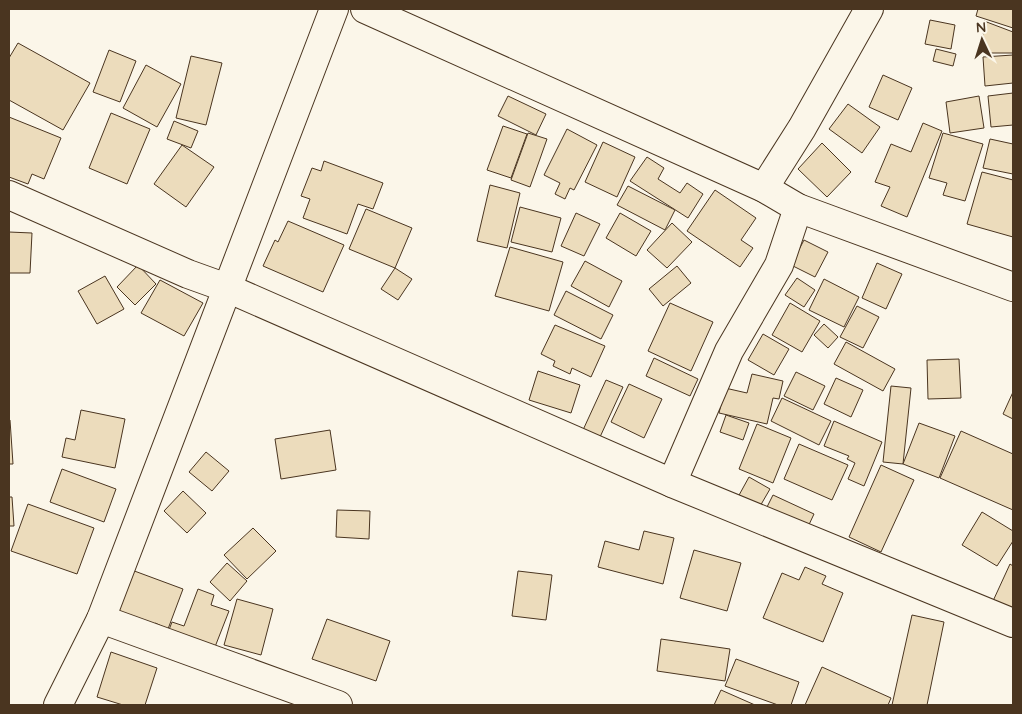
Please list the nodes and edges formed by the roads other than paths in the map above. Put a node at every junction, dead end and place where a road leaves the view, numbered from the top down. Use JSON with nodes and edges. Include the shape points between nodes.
{"nodes":[{"id":1,"x":334,"y":9,"type":"edge"},
{"id":2,"x":366,"y":9,"type":"edge"},
{"id":3,"x":869,"y":9,"type":"edge"},
{"id":4,"x":764,"y":188,"type":"junction"},
{"id":5,"x":9,"y":195,"type":"edge"},
{"id":6,"x":798,"y":208,"type":"junction"},
{"id":7,"x":1013,"y":287,"type":"edge"},
{"id":8,"x":227,"y":288,"type":"junction"},
{"id":9,"x":672,"y":483,"type":"junction"},
{"id":10,"x":101,"y":619,"type":"junction"},
{"id":11,"x":1013,"y":623,"type":"edge"},
{"id":12,"x":58,"y":705,"type":"edge"},
{"id":13,"x":338,"y":705,"type":"edge"}],
"edges":[{"from":1,"to":8,"type":"street"},
{"from":2,"to":4,"type":"street"},
{"from":3,"to":4,"type":"street"},
{"from":4,"to":6,"type":"street"},
{"from":5,"to":8,"type":"street"},
{"from":6,"to":7,"type":"street"},
{"from":6,"to":9,"type":"street","via":[[779,265],[729,351]]},
{"from":8,"to":9,"type":"street"},
{"from":8,"to":10,"type":"street"},
{"from":9,"to":11,"type":"street"},
{"from":10,"to":12,"type":"street"},
{"from":10,"to":13,"type":"street"}]}
